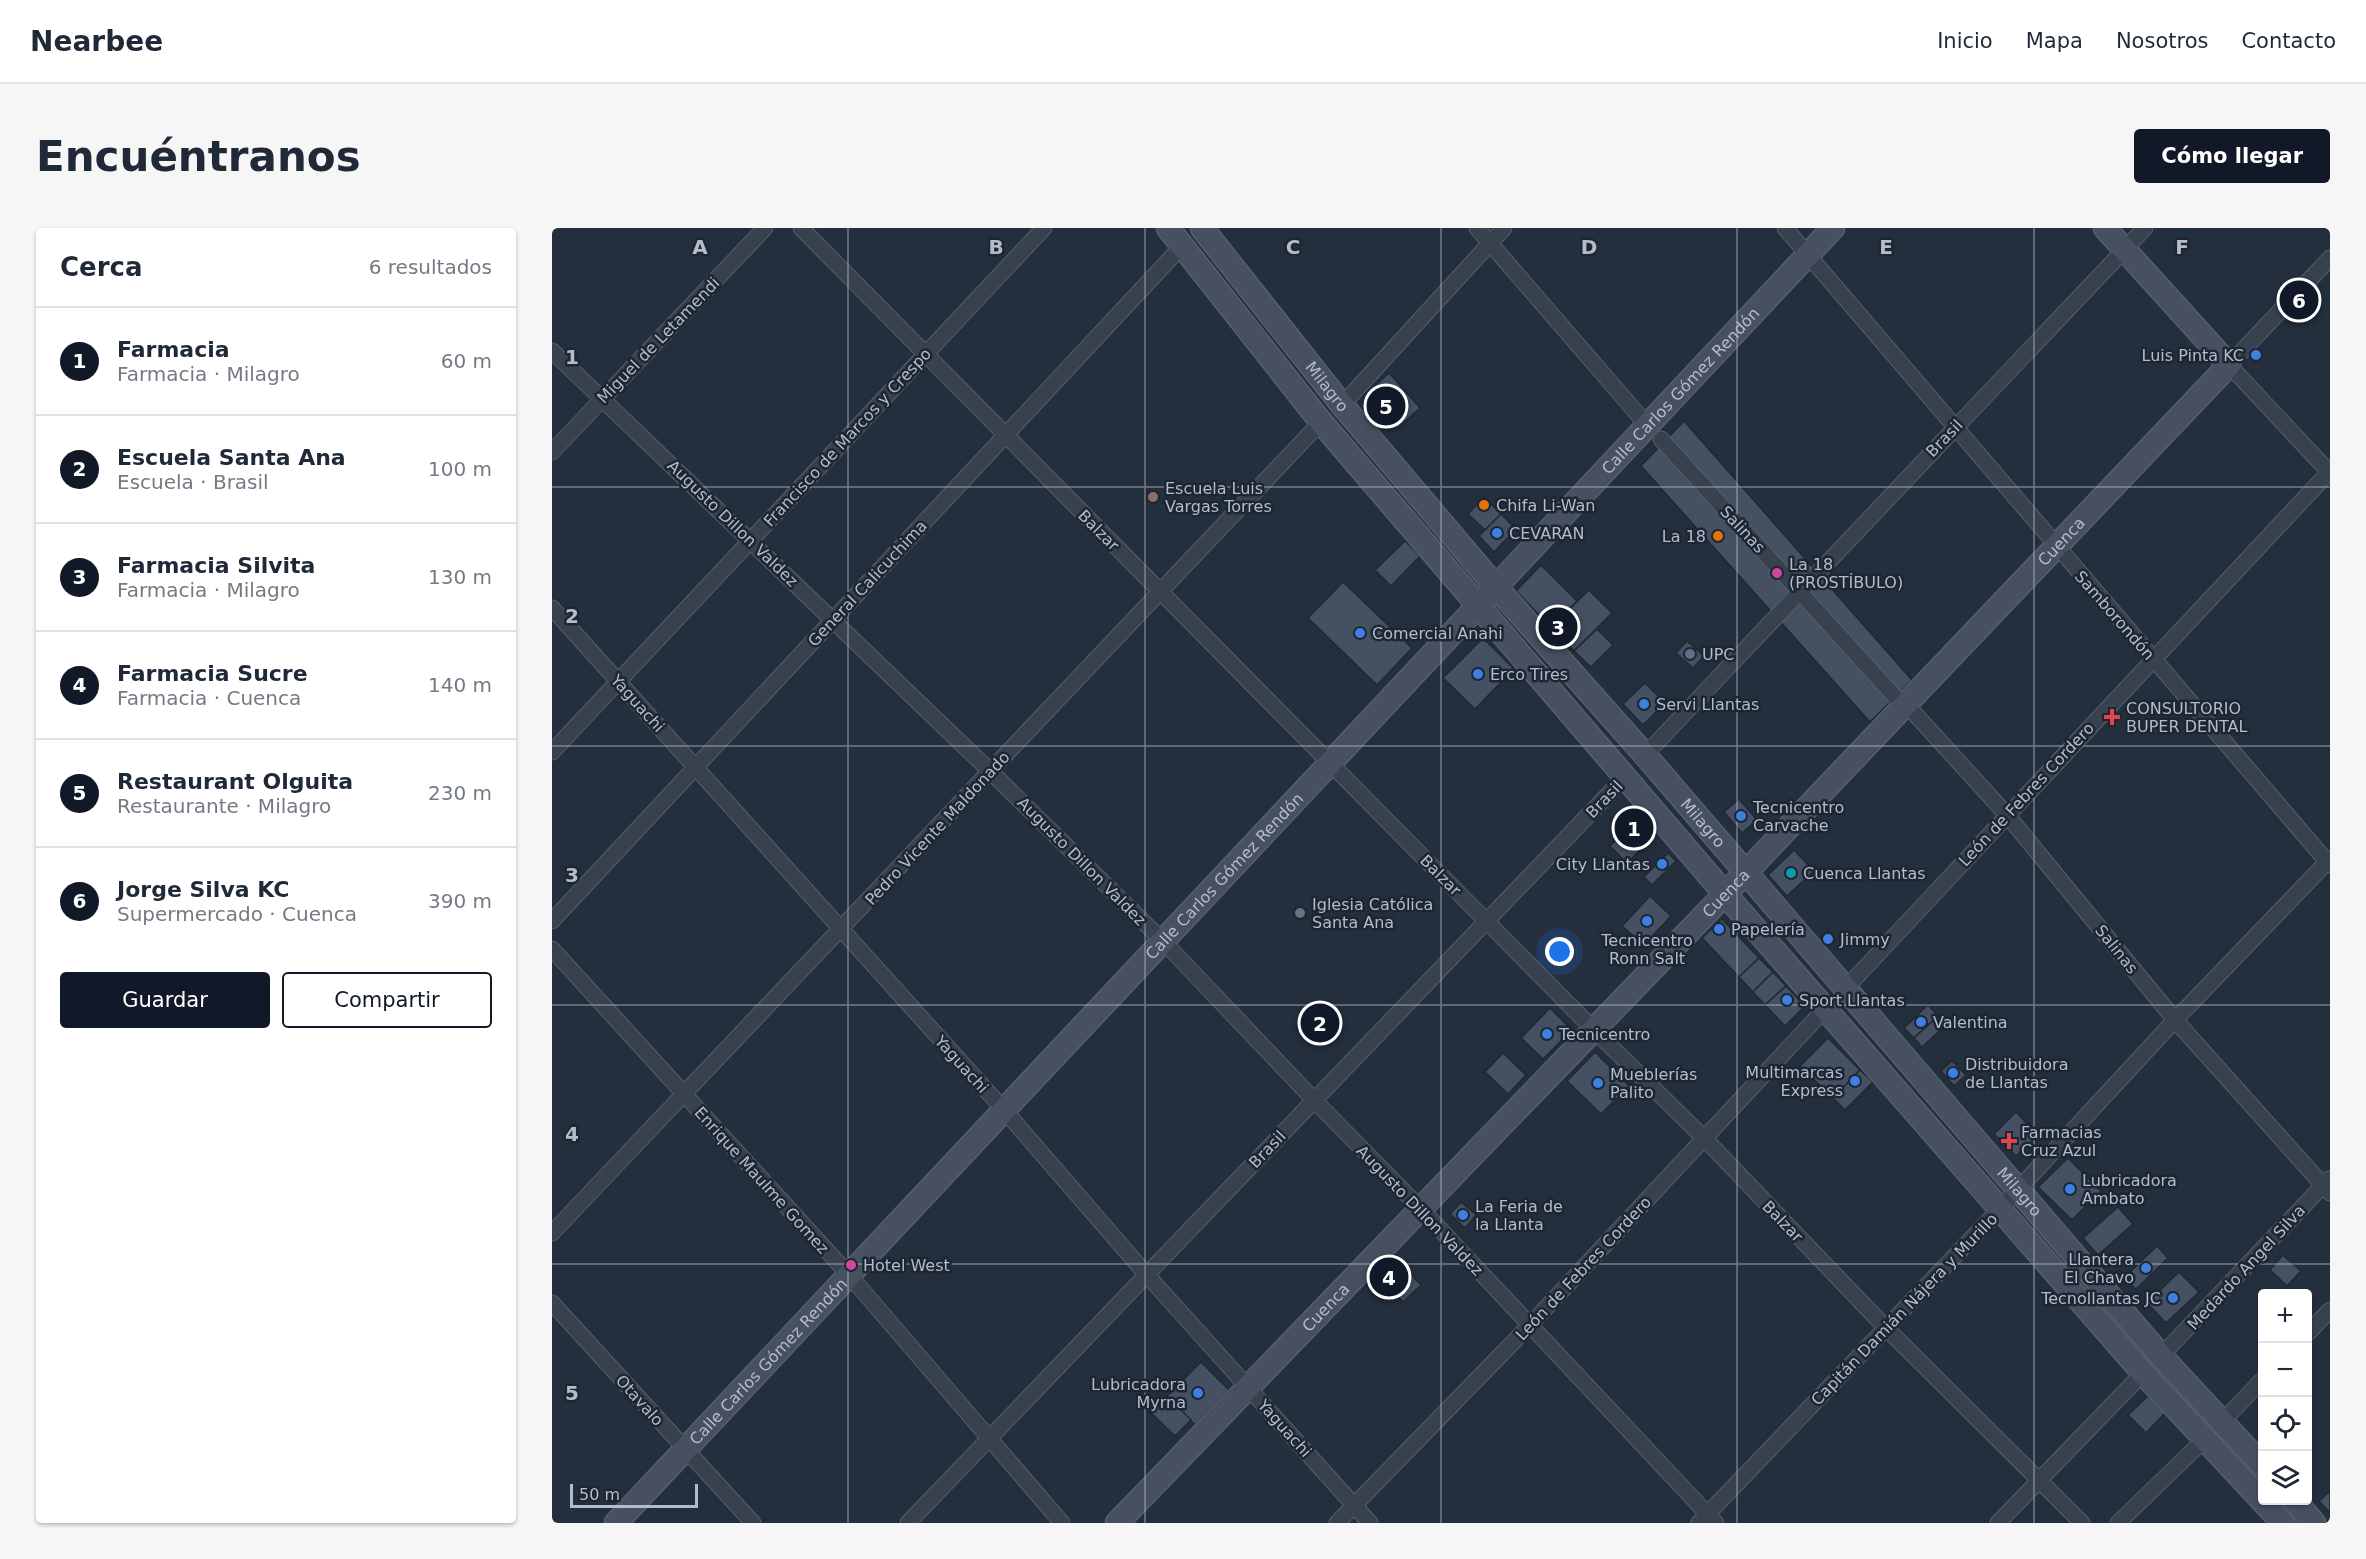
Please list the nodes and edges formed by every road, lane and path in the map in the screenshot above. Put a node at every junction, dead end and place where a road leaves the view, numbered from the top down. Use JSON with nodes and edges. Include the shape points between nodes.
{"nodes":[{"id":1,"x":765,"y":228,"type":"edge"},
{"id":2,"x":801,"y":228,"type":"edge"},
{"id":3,"x":1044,"y":228,"type":"edge"},
{"id":4,"x":1168,"y":228,"type":"edge"},
{"id":5,"x":1202,"y":228,"type":"edge"},
{"id":6,"x":1477,"y":228,"type":"edge"},
{"id":7,"x":1504,"y":228,"type":"edge"},
{"id":8,"x":1785,"y":228,"type":"edge"},
{"id":9,"x":1833,"y":228,"type":"edge"},
{"id":10,"x":2105,"y":228,"type":"edge"},
{"id":11,"x":2145,"y":228,"type":"edge"},
{"id":12,"x":1490,"y":243,"type":"junction"},
{"id":13,"x":1182,"y":246,"type":"junction"},
{"id":14,"x":2125,"y":249,"type":"junction"},
{"id":15,"x":1807,"y":256,"type":"junction"},
{"id":16,"x":2330,"y":258,"type":"edge"},
{"id":17,"x":552,"y":351,"type":"edge"},
{"id":18,"x":926,"y":354,"type":"junction"},
{"id":19,"x":2229,"y":365,"type":"junction"},
{"id":20,"x":603,"y":398,"type":"junction"},
{"id":21,"x":1342,"y":405,"type":"junction"},
{"id":22,"x":1321,"y":422,"type":"junction"},
{"id":23,"x":1954,"y":428,"type":"junction"},
{"id":24,"x":1654,"y":433,"type":"junction"},
{"id":25,"x":1005,"y":435,"type":"junction"},
{"id":26,"x":552,"y":452,"type":"edge"},
{"id":27,"x":2330,"y":472,"type":"edge"},
{"id":28,"x":751,"y":540,"type":"junction"},
{"id":29,"x":2056,"y":546,"type":"junction"},
{"id":30,"x":1497,"y":587,"type":"junction"},
{"id":31,"x":1800,"y":590,"type":"junction"},
{"id":32,"x":1160,"y":592,"type":"junction"},
{"id":33,"x":1479,"y":606,"type":"junction"},
{"id":34,"x":552,"y":608,"type":"edge"},
{"id":35,"x":833,"y":619,"type":"junction"},
{"id":36,"x":2153,"y":658,"type":"junction"},
{"id":37,"x":619,"y":681,"type":"junction"},
{"id":38,"x":1901,"y":701,"type":"junction"},
{"id":39,"x":552,"y":752,"type":"edge"},
{"id":40,"x":1645,"y":755,"type":"junction"},
{"id":41,"x":1331,"y":764,"type":"junction"},
{"id":42,"x":695,"y":767,"type":"junction"},
{"id":43,"x":990,"y":771,"type":"junction"},
{"id":44,"x":1626,"y":776,"type":"junction"},
{"id":45,"x":2007,"y":815,"type":"junction"},
{"id":46,"x":2329,"y":862,"type":"edge"},
{"id":47,"x":1746,"y":871,"type":"junction"},
{"id":48,"x":1725,"y":894,"type":"junction"},
{"id":49,"x":552,"y":921,"type":"edge"},
{"id":50,"x":1486,"y":921,"type":"junction"},
{"id":51,"x":841,"y":929,"type":"junction"},
{"id":52,"x":1163,"y":940,"type":"junction"},
{"id":53,"x":552,"y":949,"type":"edge"},
{"id":54,"x":1846,"y":988,"type":"junction"},
{"id":55,"x":1826,"y":1009,"type":"junction"},
{"id":56,"x":2175,"y":1020,"type":"junction"},
{"id":57,"x":1594,"y":1030,"type":"junction"},
{"id":58,"x":684,"y":1094,"type":"junction"},
{"id":59,"x":1314,"y":1100,"type":"junction"},
{"id":60,"x":1005,"y":1112,"type":"junction"},
{"id":61,"x":1705,"y":1139,"type":"junction"},
{"id":62,"x":2328,"y":1186,"type":"edge"},
{"id":63,"x":2018,"y":1188,"type":"junction"},
{"id":64,"x":1421,"y":1209,"type":"junction"},
{"id":65,"x":2000,"y":1209,"type":"junction"},
{"id":66,"x":552,"y":1233,"type":"edge"},
{"id":67,"x":1146,"y":1274,"type":"junction"},
{"id":68,"x":850,"y":1276,"type":"junction"},
{"id":69,"x":552,"y":1302,"type":"edge"},
{"id":70,"x":2330,"y":1310,"type":"edge"},
{"id":71,"x":1530,"y":1326,"type":"junction"},
{"id":72,"x":1886,"y":1328,"type":"junction"},
{"id":73,"x":2312,"y":1328,"type":"edge"},
{"id":74,"x":2162,"y":1356,"type":"junction"},
{"id":75,"x":2143,"y":1373,"type":"junction"},
{"id":76,"x":2258,"y":1384,"type":"edge"},
{"id":77,"x":1248,"y":1387,"type":"junction"},
{"id":78,"x":2223,"y":1421,"type":"junction"},
{"id":79,"x":991,"y":1439,"type":"junction"},
{"id":80,"x":2205,"y":1439,"type":"junction"},
{"id":81,"x":686,"y":1450,"type":"junction"},
{"id":82,"x":2258,"y":1460,"type":"edge"},
{"id":83,"x":2040,"y":1480,"type":"junction"},
{"id":84,"x":1354,"y":1504,"type":"junction"},
{"id":85,"x":2298,"y":1505,"type":"edge"},
{"id":86,"x":1707,"y":1520,"type":"edge"},
{"id":87,"x":616,"y":1523,"type":"edge"},
{"id":88,"x":753,"y":1523,"type":"edge"},
{"id":89,"x":908,"y":1523,"type":"edge"},
{"id":90,"x":1062,"y":1523,"type":"edge"},
{"id":91,"x":1117,"y":1523,"type":"edge"},
{"id":92,"x":1337,"y":1523,"type":"edge"},
{"id":93,"x":1370,"y":1523,"type":"edge"},
{"id":94,"x":1998,"y":1523,"type":"edge"},
{"id":95,"x":2082,"y":1523,"type":"edge"},
{"id":96,"x":2118,"y":1523,"type":"edge"},
{"id":97,"x":2283,"y":1523,"type":"edge"},
{"id":98,"x":2314,"y":1523,"type":"edge"}],
"edges":[{"from":1,"to":20,"type":"street","name":"Miguel de Letamendi"},
{"from":2,"to":18,"type":"street","name":"Balzar"},
{"from":3,"to":18,"type":"street","name":"Francisco de Marcos y Crespo"},
{"from":4,"to":13,"type":"main road","name":"Milagro"},
{"from":5,"to":21,"type":"main road","name":"Milagro"},
{"from":6,"to":12,"type":"street","name":"Salinas"},
{"from":7,"to":12,"type":"street"},
{"from":8,"to":15,"type":"street","name":"Samborondón"},
{"from":9,"to":15,"type":"main road","name":"Calle Carlos Gómez Rendón"},
{"from":10,"to":14,"type":"main road"},
{"from":11,"to":14,"type":"street","name":"Brasil"},
{"from":12,"to":21,"type":"street"},
{"from":12,"to":24,"type":"street","name":"Salinas"},
{"from":13,"to":22,"type":"main road","name":"Milagro"},
{"from":13,"to":25,"type":"street","name":"General Calicuchima"},
{"from":14,"to":19,"type":"main road"},
{"from":14,"to":23,"type":"street","name":"Brasil"},
{"from":15,"to":23,"type":"street","name":"Samborondón"},
{"from":15,"to":24,"type":"main road","name":"Calle Carlos Gómez Rendón"},
{"from":16,"to":19,"type":"street","name":"Cuenca"},
{"from":17,"to":20,"type":"street","name":"Augusto Dillon Valdez"},
{"from":18,"to":25,"type":"street","name":"Balzar"},
{"from":18,"to":28,"type":"street","name":"Francisco de Marcos y Crespo"},
{"from":19,"to":27,"type":"street"},
{"from":19,"to":29,"type":"main road","name":"Cuenca"},
{"from":20,"to":26,"type":"street","name":"Miguel de Letamendi"},
{"from":20,"to":28,"type":"street","name":"Augusto Dillon Valdez"},
{"from":21,"to":30,"type":"main road","name":"Milagro"},
{"from":22,"to":32,"type":"street","name":"Pedro Vicente Maldonado"},
{"from":22,"to":33,"type":"main road","name":"Milagro"},
{"from":23,"to":29,"type":"street","name":"Samborondón"},
{"from":23,"to":31,"type":"street","name":"Brasil"},
{"from":24,"to":30,"type":"main road","name":"Calle Carlos Gómez Rendón"},
{"from":24,"to":31,"type":"street","name":"Salinas"},
{"from":25,"to":32,"type":"street","name":"Balzar"},
{"from":25,"to":35,"type":"street","name":"General Calicuchima"},
{"from":27,"to":36,"type":"street","name":"León de Febres Cordero"},
{"from":28,"to":35,"type":"street","name":"Augusto Dillon Valdez"},
{"from":28,"to":37,"type":"street","name":"Francisco de Marcos y Crespo"},
{"from":29,"to":36,"type":"street","name":"Samborondón"},
{"from":29,"to":38,"type":"main road","name":"Cuenca"},
{"from":30,"to":33,"type":"main road","name":"Calle Carlos Gómez Rendón"},
{"from":30,"to":40,"type":"main road","name":"Milagro"},
{"from":31,"to":38,"type":"street","name":"Salinas"},
{"from":31,"to":40,"type":"street","name":"Brasil"},
{"from":32,"to":41,"type":"street","name":"Balzar"},
{"from":32,"to":43,"type":"street","name":"Pedro Vicente Maldonado"},
{"from":33,"to":41,"type":"main road","name":"Calle Carlos Gómez Rendón"},
{"from":33,"to":44,"type":"main road","name":"Milagro"},
{"from":34,"to":37,"type":"street","name":"Yaguachi"},
{"from":35,"to":42,"type":"street","name":"General Calicuchima"},
{"from":35,"to":43,"type":"street","name":"Augusto Dillon Valdez"},
{"from":36,"to":45,"type":"street","name":"León de Febres Cordero"},
{"from":36,"to":46,"type":"street","name":"Samborondón"},
{"from":37,"to":39,"type":"street","name":"Francisco de Marcos y Crespo"},
{"from":37,"to":42,"type":"street","name":"Yaguachi"},
{"from":38,"to":45,"type":"street","name":"Salinas"},
{"from":38,"to":47,"type":"main road","name":"Cuenca"},
{"from":40,"to":47,"type":"main road","name":"Milagro"},
{"from":41,"to":50,"type":"street","name":"Balzar"},
{"from":41,"to":52,"type":"main road","name":"Calle Carlos Gómez Rendón"},
{"from":42,"to":49,"type":"street","name":"General Calicuchima"},
{"from":42,"to":51,"type":"street","name":"Yaguachi"},
{"from":43,"to":51,"type":"street","name":"Pedro Vicente Maldonado"},
{"from":43,"to":52,"type":"street","name":"Augusto Dillon Valdez"},
{"from":44,"to":48,"type":"main road","name":"Milagro"},
{"from":44,"to":50,"type":"street","name":"Brasil"},
{"from":45,"to":54,"type":"street","name":"León de Febres Cordero"},
{"from":45,"to":56,"type":"street","name":"Salinas"},
{"from":46,"to":56,"type":"street","name":"Capitán Damián Nájera y Murillo"},
{"from":47,"to":48,"type":"main road","name":"Cuenca"},
{"from":47,"to":54,"type":"main road","name":"Milagro"},
{"from":48,"to":55,"type":"main road","name":"Milagro"},
{"from":48,"to":57,"type":"main road","name":"Cuenca"},
{"from":50,"to":57,"type":"street","name":"Balzar"},
{"from":50,"to":59,"type":"street","name":"Brasil"},
{"from":51,"to":58,"type":"street","name":"Pedro Vicente Maldonado"},
{"from":51,"to":60,"type":"street","name":"Yaguachi"},
{"from":52,"to":59,"type":"street","name":"Augusto Dillon Valdez"},
{"from":52,"to":60,"type":"main road","name":"Calle Carlos Gómez Rendón"},
{"from":53,"to":58,"type":"street","name":"Enrique Maulme Gomez"},
{"from":54,"to":63,"type":"main road","name":"Milagro"},
{"from":55,"to":61,"type":"street","name":"León de Febres Cordero"},
{"from":55,"to":65,"type":"main road","name":"Milagro"},
{"from":56,"to":62,"type":"street","name":"Salinas"},
{"from":56,"to":63,"type":"street","name":"Capitán Damián Nájera y Murillo"},
{"from":57,"to":61,"type":"street","name":"Balzar"},
{"from":57,"to":64,"type":"main road","name":"Cuenca"},
{"from":58,"to":66,"type":"street","name":"Pedro Vicente Maldonado"},
{"from":58,"to":68,"type":"street","name":"Enrique Maulme Gomez"},
{"from":59,"to":64,"type":"street","name":"Augusto Dillon Valdez"},
{"from":59,"to":67,"type":"street","name":"Brasil"},
{"from":60,"to":67,"type":"street","name":"Yaguachi"},
{"from":60,"to":68,"type":"main road","name":"Calle Carlos Gómez Rendón"},
{"from":61,"to":71,"type":"street","name":"León de Febres Cordero"},
{"from":61,"to":72,"type":"street","name":"Balzar"},
{"from":62,"to":74,"type":"street","name":"Medardo Angel Silva"},
{"from":63,"to":65,"type":"street","name":"Capitán Damián Nájera y Murillo"},
{"from":63,"to":74,"type":"main road","name":"Milagro"},
{"from":64,"to":71,"type":"street","name":"Augusto Dillon Valdez"},
{"from":64,"to":77,"type":"main road","name":"Cuenca"},
{"from":65,"to":72,"type":"street","name":"Capitán Damián Nájera y Murillo"},
{"from":65,"to":75,"type":"main road","name":"Milagro"},
{"from":67,"to":77,"type":"street","name":"Yaguachi"},
{"from":67,"to":79,"type":"street","name":"Brasil"},
{"from":68,"to":79,"type":"street","name":"Enrique Maulme Gomez"},
{"from":68,"to":81,"type":"main road","name":"Calle Carlos Gómez Rendón"},
{"from":69,"to":81,"type":"street","name":"Otavalo"},
{"from":70,"to":73,"type":"street"},
{"from":71,"to":84,"type":"street","name":"León de Febres Cordero"},
{"from":71,"to":86,"type":"street","name":"Augusto Dillon Valdez"},
{"from":72,"to":83,"type":"street","name":"Balzar"},
{"from":72,"to":86,"type":"street","name":"Capitán Damián Nájera y Murillo"},
{"from":74,"to":78,"type":"main road","name":"Milagro"},
{"from":75,"to":80,"type":"main road","name":"Milagro"},
{"from":75,"to":83,"type":"street"},
{"from":76,"to":78,"type":"street"},
{"from":77,"to":84,"type":"street","name":"Yaguachi"},
{"from":77,"to":91,"type":"main road","name":"Cuenca"},
{"from":78,"to":82,"type":"main road","name":"Milagro"},
{"from":79,"to":89,"type":"street","name":"Brasil"},
{"from":79,"to":90,"type":"street","name":"Enrique Maulme Gomez"},
{"from":80,"to":96,"type":"street"},
{"from":80,"to":97,"type":"main road","name":"Milagro"},
{"from":81,"to":87,"type":"main road","name":"Calle Carlos Gómez Rendón"},
{"from":81,"to":88,"type":"street","name":"Otavalo"},
{"from":83,"to":94,"type":"street"},
{"from":83,"to":95,"type":"street","name":"Balzar"},
{"from":84,"to":92,"type":"street","name":"León de Febres Cordero"},
{"from":84,"to":93,"type":"street","name":"Yaguachi"},
{"from":85,"to":98,"type":"main road"}]}
